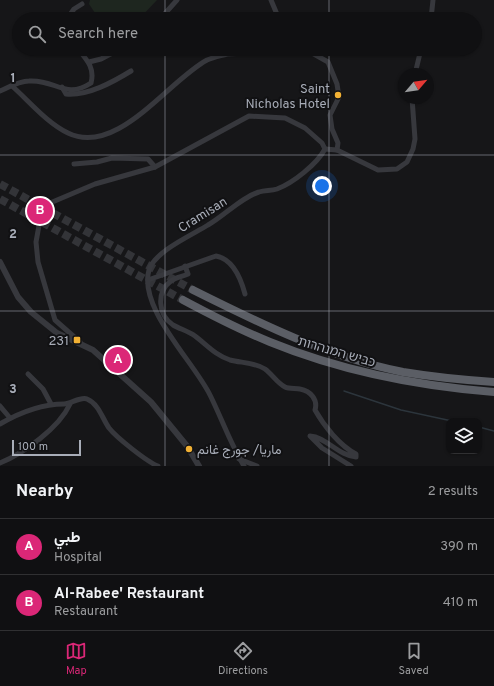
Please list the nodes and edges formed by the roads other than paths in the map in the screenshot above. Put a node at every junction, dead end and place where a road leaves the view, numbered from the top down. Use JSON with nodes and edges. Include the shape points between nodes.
{"nodes":[{"id":1,"x":177,"y":0,"type":"edge"},
{"id":2,"x":272,"y":0,"type":"edge"},
{"id":3,"x":434,"y":0,"type":"edge"},
{"id":4,"x":82,"y":4,"type":"dead end"},
{"id":5,"x":72,"y":12,"type":"edge"},
{"id":6,"x":166,"y":12,"type":"edge"},
{"id":7,"x":276,"y":12,"type":"edge"},
{"id":8,"x":431,"y":12,"type":"edge"},
{"id":9,"x":84,"y":56,"type":"edge"},
{"id":10,"x":107,"y":56,"type":"edge"},
{"id":11,"x":219,"y":56,"type":"edge"},
{"id":12,"x":317,"y":56,"type":"edge"},
{"id":13,"x":419,"y":56,"type":"edge"},
{"id":14,"x":89,"y":62,"type":"junction"},
{"id":15,"x":416,"y":68,"type":"edge"},
{"id":16,"x":131,"y":71,"type":"dead end"},
{"id":17,"x":12,"y":86,"type":"junction"},
{"id":18,"x":61,"y":86,"type":"junction"},
{"id":19,"x":0,"y":91,"type":"edge"},
{"id":20,"x":412,"y":104,"type":"edge"},
{"id":21,"x":325,"y":149,"type":"junction"},
{"id":22,"x":337,"y":150,"type":"junction"},
{"id":23,"x":74,"y":164,"type":"dead end"},
{"id":24,"x":155,"y":167,"type":"junction"},
{"id":25,"x":0,"y":262,"type":"edge"},
{"id":26,"x":185,"y":266,"type":"junction"},
{"id":27,"x":148,"y":280,"type":"junction"},
{"id":28,"x":193,"y":290,"type":"tunnel mouth"},
{"id":29,"x":245,"y":294,"type":"dead end"},
{"id":30,"x":183,"y":300,"type":"tunnel mouth"},
{"id":31,"x":82,"y":344,"type":"junction"},
{"id":32,"x":28,"y":374,"type":"dead end"},
{"id":33,"x":494,"y":382,"type":"edge"},
{"id":34,"x":494,"y":392,"type":"edge"},
{"id":35,"x":50,"y":404,"type":"junction"},
{"id":36,"x":70,"y":404,"type":"junction"},
{"id":37,"x":0,"y":406,"type":"edge"},
{"id":38,"x":10,"y":418,"type":"junction"},
{"id":39,"x":0,"y":424,"type":"edge"},
{"id":40,"x":239,"y":458,"type":"junction"},
{"id":41,"x":0,"y":463,"type":"edge"},
{"id":42,"x":155,"y":466,"type":"edge"},
{"id":43,"x":199,"y":466,"type":"edge"},
{"id":44,"x":244,"y":466,"type":"edge"},
{"id":45,"x":257,"y":466,"type":"edge"},
{"id":46,"x":351,"y":466,"type":"edge"}],
"edges":[{"from":1,"to":6,"type":"street"},
{"from":2,"to":7,"type":"street"},
{"from":3,"to":8,"type":"street"},
{"from":4,"to":5,"type":"street"},
{"from":9,"to":14,"type":"street"},
{"from":10,"to":14,"type":"street"},
{"from":11,"to":17,"type":"street","via":[[195,68],[119,129],[92,138],[67,133]]},
{"from":12,"to":22,"type":"street","via":[[328,62],[337,84],[339,97],[330,115],[338,143]]},
{"from":13,"to":15,"type":"street"},
{"from":14,"to":18,"type":"street","via":[[91,83],[81,89],[70,91]]},
{"from":16,"to":18,"type":"street","via":[[76,95],[66,94]]},
{"from":17,"to":18,"type":"street","via":[[28,81]]},
{"from":17,"to":19,"type":"street"},
{"from":20,"to":22,"type":"street","via":[[415,139],[413,149],[407,162],[397,169],[378,170]]},
{"from":21,"to":22,"type":"street"},
{"from":21,"to":24,"type":"street","via":[[305,128],[285,118],[249,116]]},
{"from":21,"to":27,"type":"street","name":"Cramisan","via":[[312,166],[288,183],[276,190],[259,192],[175,244],[151,265]]},
{"from":23,"to":24,"type":"street","via":[[112,158],[148,159]]},
{"from":24,"to":31,"type":"street","via":[[63,196],[50,203],[40,220],[36,242],[38,262],[48,301],[55,320]]},
{"from":25,"to":31,"type":"street","via":[[18,296],[31,312],[57,333]]},
{"from":26,"to":27,"type":"street"},
{"from":26,"to":29,"type":"street","via":[[209,257],[222,257],[235,269]]},
{"from":26,"to":46,"type":"street","via":[[188,274],[170,282],[161,295],[160,302],[166,319],[195,336],[212,352],[230,360],[265,369],[286,388],[301,389],[311,394],[315,399],[315,410],[319,417],[338,440],[356,454],[356,457],[310,436],[322,448]]},
{"from":27,"to":40,"type":"street","via":[[152,301],[160,319],[210,395]]},
{"from":28,"to":33,"type":"highway","name":"כביש המנהרות","via":[[271,329],[351,358],[403,372]]},
{"from":30,"to":34,"type":"highway","name":"כביש המנהרות","via":[[270,342],[335,364],[412,382]]},
{"from":31,"to":43,"type":"street","via":[[93,350],[152,402]]},
{"from":32,"to":35,"type":"street","via":[[43,389]]},
{"from":35,"to":36,"type":"street"},
{"from":35,"to":38,"type":"street"},
{"from":36,"to":41,"type":"street","via":[[65,414],[36,442]]},
{"from":36,"to":42,"type":"street","via":[[83,398],[88,399],[101,412],[116,436]]},
{"from":37,"to":38,"type":"street"},
{"from":38,"to":39,"type":"street"},
{"from":40,"to":44,"type":"street"},
{"from":40,"to":45,"type":"street"}]}
